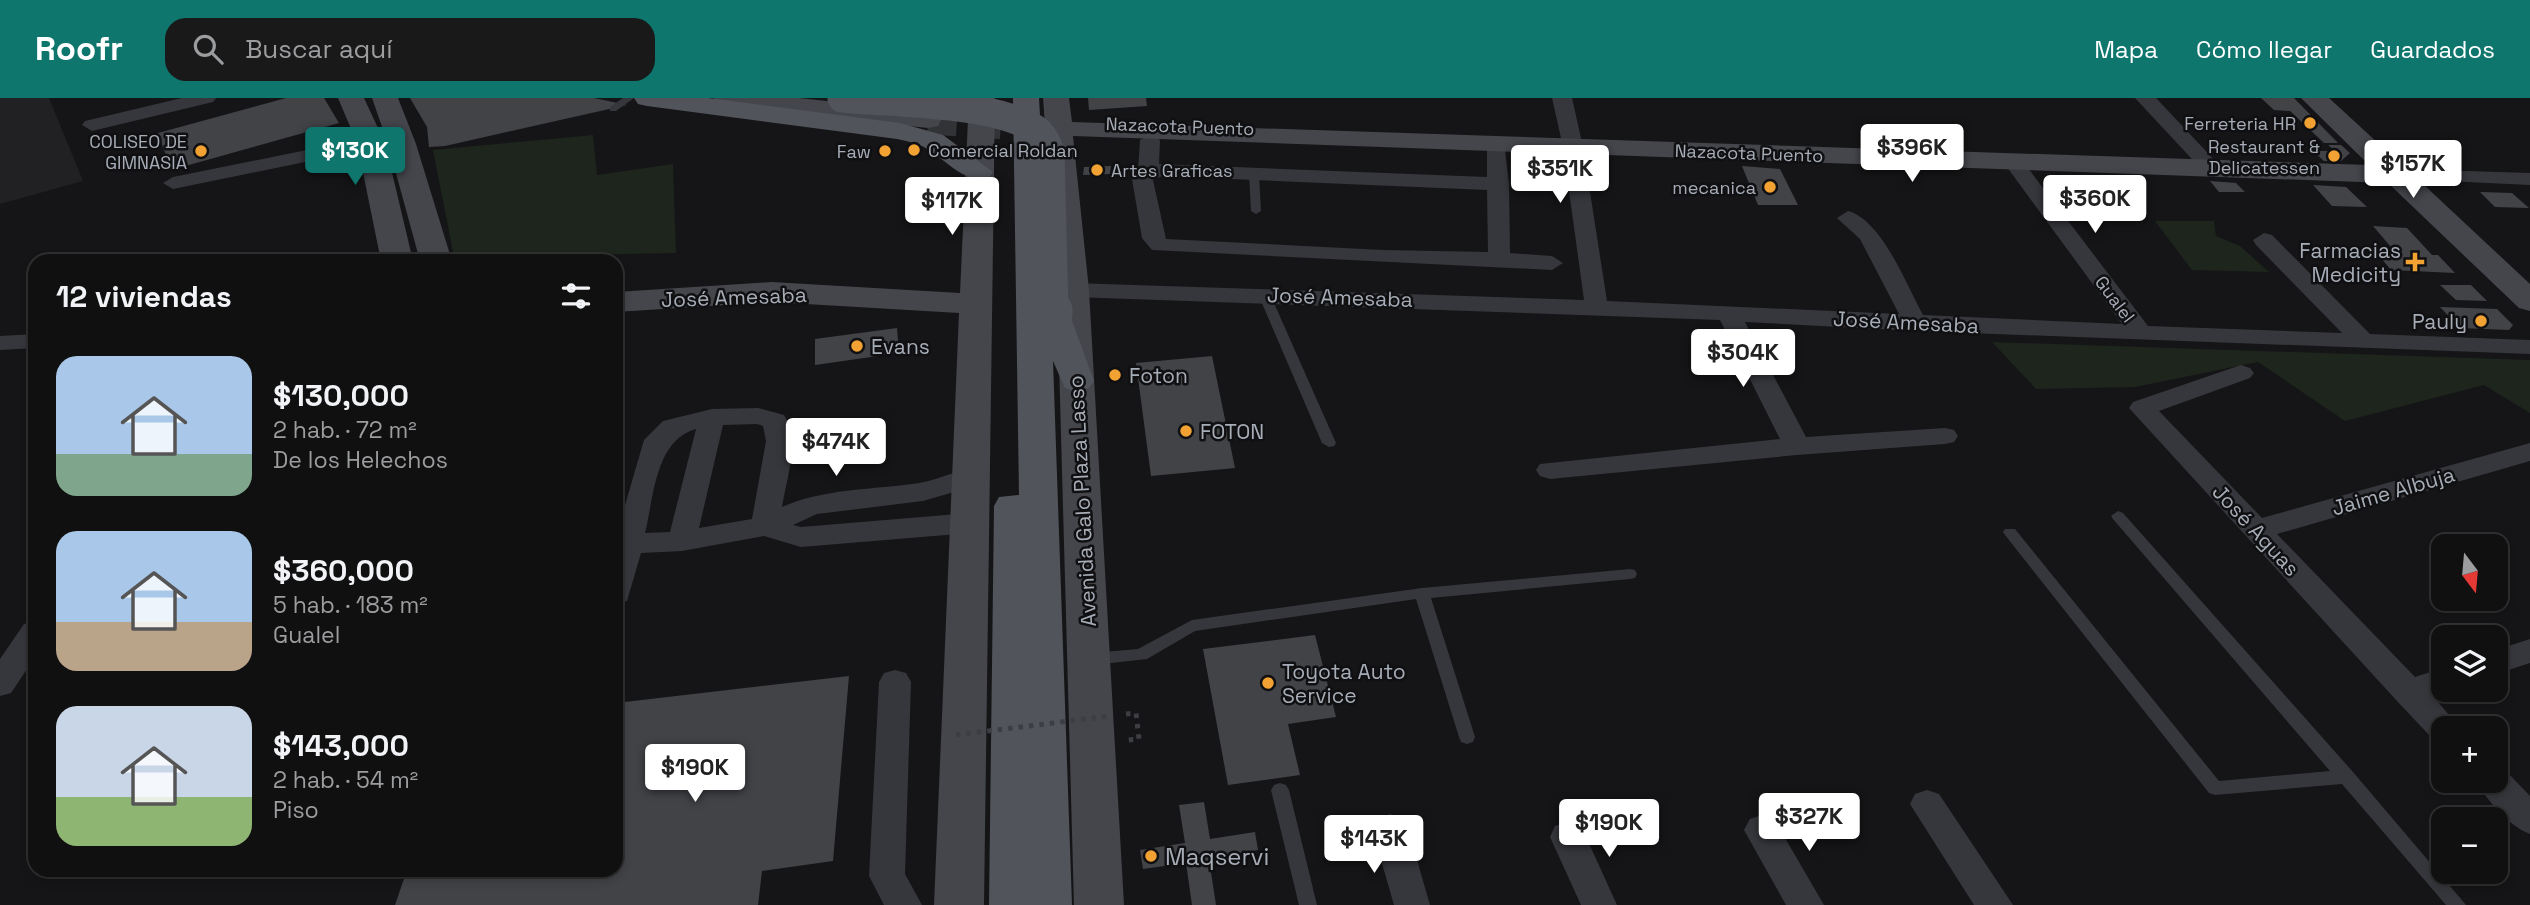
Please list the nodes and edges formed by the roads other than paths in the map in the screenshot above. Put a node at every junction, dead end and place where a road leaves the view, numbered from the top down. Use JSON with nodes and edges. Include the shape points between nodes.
{"nodes":[{"id":1,"x":206,"y":98,"type":"edge"},
{"id":2,"x":351,"y":98,"type":"edge"},
{"id":3,"x":385,"y":98,"type":"edge"},
{"id":4,"x":629,"y":98,"type":"edge"},
{"id":5,"x":647,"y":98,"type":"edge"},
{"id":6,"x":726,"y":98,"type":"edge"},
{"id":7,"x":842,"y":98,"type":"edge"},
{"id":8,"x":902,"y":98,"type":"edge"},
{"id":9,"x":982,"y":98,"type":"edge"},
{"id":10,"x":1008,"y":98,"type":"edge"},
{"id":11,"x":1562,"y":98,"type":"edge"},
{"id":12,"x":2146,"y":98,"type":"edge"},
{"id":13,"x":2314,"y":98,"type":"edge"},
{"id":14,"x":2346,"y":98,"type":"edge"},
{"id":15,"x":613,"y":109,"type":"dead end"},
{"id":16,"x":925,"y":109,"type":"edge"},
{"id":17,"x":1056,"y":117,"type":"edge"},
{"id":18,"x":92,"y":125,"type":"dead end"},
{"id":19,"x":1150,"y":139,"type":"junction"},
{"id":20,"x":370,"y":143,"type":"junction"},
{"id":21,"x":1430,"y":143,"type":"junction"},
{"id":22,"x":1497,"y":145,"type":"junction"},
{"id":23,"x":1573,"y":147,"type":"junction"},
{"id":24,"x":2014,"y":163,"type":"junction"},
{"id":25,"x":2212,"y":169,"type":"junction"},
{"id":26,"x":979,"y":172,"type":"junction"},
{"id":27,"x":1148,"y":173,"type":"junction"},
{"id":28,"x":1254,"y":174,"type":"junction"},
{"id":29,"x":2396,"y":175,"type":"junction"},
{"id":30,"x":2431,"y":176,"type":"junction"},
{"id":31,"x":2530,"y":179,"type":"edge"},
{"id":32,"x":173,"y":183,"type":"dead end"},
{"id":33,"x":1499,"y":184,"type":"junction"},
{"id":34,"x":1256,"y":211,"type":"dead end"},
{"id":35,"x":1848,"y":218,"type":"dead end"},
{"id":36,"x":2264,"y":240,"type":"dead end"},
{"id":37,"x":395,"y":254,"type":"edge"},
{"id":38,"x":434,"y":254,"type":"edge"},
{"id":39,"x":1499,"y":259,"type":"junction"},
{"id":40,"x":1552,"y":263,"type":"dead end"},
{"id":41,"x":2530,"y":268,"type":"edge"},
{"id":42,"x":1264,"y":294,"type":"junction"},
{"id":43,"x":2530,"y":300,"type":"edge"},
{"id":44,"x":623,"y":302,"type":"edge"},
{"id":45,"x":1064,"y":302,"type":"junction"},
{"id":46,"x":977,"y":304,"type":"junction"},
{"id":47,"x":1596,"y":305,"type":"junction"},
{"id":48,"x":1728,"y":313,"type":"junction"},
{"id":49,"x":1916,"y":324,"type":"junction"},
{"id":50,"x":2141,"y":333,"type":"junction"},
{"id":51,"x":28,"y":342,"type":"edge"},
{"id":52,"x":2364,"y":342,"type":"junction"},
{"id":53,"x":1,"y":345,"type":"edge"},
{"id":54,"x":2530,"y":347,"type":"edge"},
{"id":55,"x":2241,"y":373,"type":"dead end"},
{"id":56,"x":712,"y":418,"type":"junction"},
{"id":57,"x":1945,"y":436,"type":"dead end"},
{"id":58,"x":1329,"y":443,"type":"dead end"},
{"id":59,"x":1797,"y":446,"type":"junction"},
{"id":60,"x":2530,"y":452,"type":"edge"},
{"id":61,"x":1550,"y":470,"type":"dead end"},
{"id":62,"x":959,"y":482,"type":"junction"},
{"id":63,"x":2119,"y":516,"type":"dead end"},
{"id":64,"x":959,"y":524,"type":"junction"},
{"id":65,"x":765,"y":526,"type":"junction"},
{"id":66,"x":2256,"y":530,"type":"junction"},
{"id":67,"x":2010,"y":533,"type":"dead end"},
{"id":68,"x":682,"y":541,"type":"junction"},
{"id":69,"x":628,"y":544,"type":"junction"},
{"id":70,"x":623,"y":564,"type":"edge"},
{"id":71,"x":1630,"y":574,"type":"dead end"},
{"id":72,"x":1422,"y":593,"type":"junction"},
{"id":73,"x":28,"y":649,"type":"edge"},
{"id":74,"x":2530,"y":651,"type":"edge"},
{"id":75,"x":2508,"y":658,"type":"edge"},
{"id":76,"x":1089,"y":660,"type":"junction"},
{"id":77,"x":895,"y":682,"type":"dead end"},
{"id":78,"x":0,"y":684,"type":"edge"},
{"id":79,"x":2431,"y":684,"type":"edge"},
{"id":80,"x":2408,"y":692,"type":"junction"},
{"id":81,"x":2431,"y":716,"type":"edge"},
{"id":82,"x":1467,"y":737,"type":"dead end"},
{"id":83,"x":2347,"y":777,"type":"junction"},
{"id":84,"x":1280,"y":790,"type":"dead end"},
{"id":85,"x":2505,"y":793,"type":"edge"},
{"id":86,"x":1927,"y":804,"type":"dead end"},
{"id":87,"x":2530,"y":819,"type":"edge"},
{"id":88,"x":1390,"y":829,"type":"dead end"},
{"id":89,"x":1762,"y":830,"type":"dead end"},
{"id":90,"x":1568,"y":837,"type":"dead end"},
{"id":91,"x":904,"y":905,"type":"edge"},
{"id":92,"x":959,"y":905,"type":"edge"},
{"id":93,"x":1014,"y":905,"type":"edge"},
{"id":94,"x":1047,"y":905,"type":"edge"},
{"id":95,"x":1099,"y":905,"type":"edge"},
{"id":96,"x":1308,"y":905,"type":"edge"},
{"id":97,"x":1412,"y":905,"type":"edge"},
{"id":98,"x":1599,"y":905,"type":"edge"},
{"id":99,"x":1805,"y":905,"type":"edge"},
{"id":100,"x":1995,"y":905,"type":"edge"},
{"id":101,"x":2458,"y":905,"type":"edge"}],
"edges":[{"from":1,"to":18,"type":"street"},
{"from":2,"to":20,"type":"main road"},
{"from":3,"to":38,"type":"main road"},
{"from":4,"to":15,"type":"lane"},
{"from":5,"to":26,"type":"main road","via":[[900,131],[933,141]]},
{"from":6,"to":16,"type":"main road"},
{"from":7,"to":45,"type":"main road","bridge":true,"via":[[971,111],[1024,125],[1042,135],[1050,152]]},
{"from":8,"to":16,"type":"main road"},
{"from":9,"to":26,"type":"main road"},
{"from":10,"to":93,"type":"main road","via":[[1015,247]]},
{"from":11,"to":23,"type":"street"},
{"from":12,"to":25,"type":"street"},
{"from":13,"to":29,"type":"main road"},
{"from":14,"to":30,"type":"main road"},
{"from":17,"to":19,"type":"main road","via":[[1092,138]]},
{"from":17,"to":21,"type":"main road","name":"Nazacota Puento"},
{"from":17,"to":45,"type":"main road","name":"Avenida Galo Plaza Lasso"},
{"from":17,"to":94,"type":"main road","name":"Avenida Galo Plaza Lasso","via":[[1035,310]]},
{"from":19,"to":21,"type":"main road","via":[[1390,147]]},
{"from":19,"to":27,"type":"street"},
{"from":20,"to":32,"type":"street"},
{"from":20,"to":37,"type":"main road"},
{"from":21,"to":22,"type":"main road","name":"Nazacota Puento"},
{"from":22,"to":23,"type":"main road","name":"Nazacota Puento"},
{"from":22,"to":33,"type":"street"},
{"from":23,"to":24,"type":"main road","name":"Nazacota Puento"},
{"from":23,"to":47,"type":"street"},
{"from":24,"to":25,"type":"main road","name":"Nazacota Puento"},
{"from":24,"to":50,"type":"street","name":"Gualel"},
{"from":25,"to":29,"type":"main road","name":"Nazacota Puento"},
{"from":26,"to":46,"type":"main road"},
{"from":27,"to":28,"type":"street"},
{"from":27,"to":39,"type":"street","via":[[1142,179],[1153,238],[1160,244]]},
{"from":28,"to":33,"type":"street"},
{"from":28,"to":34,"type":"lane"},
{"from":29,"to":30,"type":"main road","name":"Nazacota Puento"},
{"from":29,"to":43,"type":"main road"},
{"from":30,"to":31,"type":"street","name":"Nazacota Puento"},
{"from":30,"to":41,"type":"main road"},
{"from":33,"to":39,"type":"street"},
{"from":35,"to":49,"type":"street","via":[[1869,236]]},
{"from":36,"to":52,"type":"street"},
{"from":39,"to":40,"type":"street"},
{"from":42,"to":45,"type":"street","name":"José Amesaba"},
{"from":42,"to":47,"type":"street","name":"José Amesaba"},
{"from":42,"to":58,"type":"lane"},
{"from":44,"to":46,"type":"main road","name":"José Amesaba","via":[[772,292]]},
{"from":45,"to":76,"type":"main road","name":"Avenida Galo Plaza Lasso","via":[[1077,381]]},
{"from":46,"to":62,"type":"main road"},
{"from":47,"to":48,"type":"street","name":"José Amesaba"},
{"from":48,"to":49,"type":"street","name":"José Amesaba"},
{"from":48,"to":59,"type":"street"},
{"from":49,"to":50,"type":"street","name":"José Amesaba"},
{"from":50,"to":52,"type":"street","name":"José Amesaba"},
{"from":51,"to":53,"type":"street"},
{"from":52,"to":54,"type":"street","name":"José Amesaba"},
{"from":55,"to":66,"type":"street","name":"José Aguas","via":[[2142,408]]},
{"from":56,"to":65,"type":"street","via":[[758,416],[775,421],[779,441]]},
{"from":56,"to":68,"type":"street"},
{"from":56,"to":69,"type":"street","via":[[672,427],[653,446]]},
{"from":57,"to":59,"type":"street"},
{"from":59,"to":61,"type":"street"},
{"from":60,"to":66,"type":"street","name":"Jaime Albuja"},
{"from":62,"to":64,"type":"main road"},
{"from":62,"to":65,"type":"street","via":[[923,492],[812,505]]},
{"from":63,"to":83,"type":"lane"},
{"from":64,"to":65,"type":"street","via":[[801,537]]},
{"from":64,"to":92,"type":"main road"},
{"from":65,"to":68,"type":"street"},
{"from":66,"to":80,"type":"street","name":"José Aguas"},
{"from":67,"to":83,"type":"lane","via":[[2215,788]]},
{"from":68,"to":69,"type":"street"},
{"from":69,"to":70,"type":"street"},
{"from":71,"to":72,"type":"lane"},
{"from":72,"to":76,"type":"lane","via":[[1192,626],[1141,655]]},
{"from":72,"to":82,"type":"lane"},
{"from":73,"to":78,"type":"street"},
{"from":74,"to":75,"type":"street"},
{"from":76,"to":95,"type":"main road","name":"Avenida Galo Plaza Lasso"},
{"from":77,"to":91,"type":"street","via":[[887,876]]},
{"from":79,"to":80,"type":"street"},
{"from":80,"to":81,"type":"street","name":"José Aguas"},
{"from":83,"to":101,"type":"lane"},
{"from":84,"to":96,"type":"lane"},
{"from":85,"to":87,"type":"street"},
{"from":86,"to":100,"type":"street"},
{"from":88,"to":97,"type":"street"},
{"from":89,"to":99,"type":"street"},
{"from":90,"to":98,"type":"street"}]}
